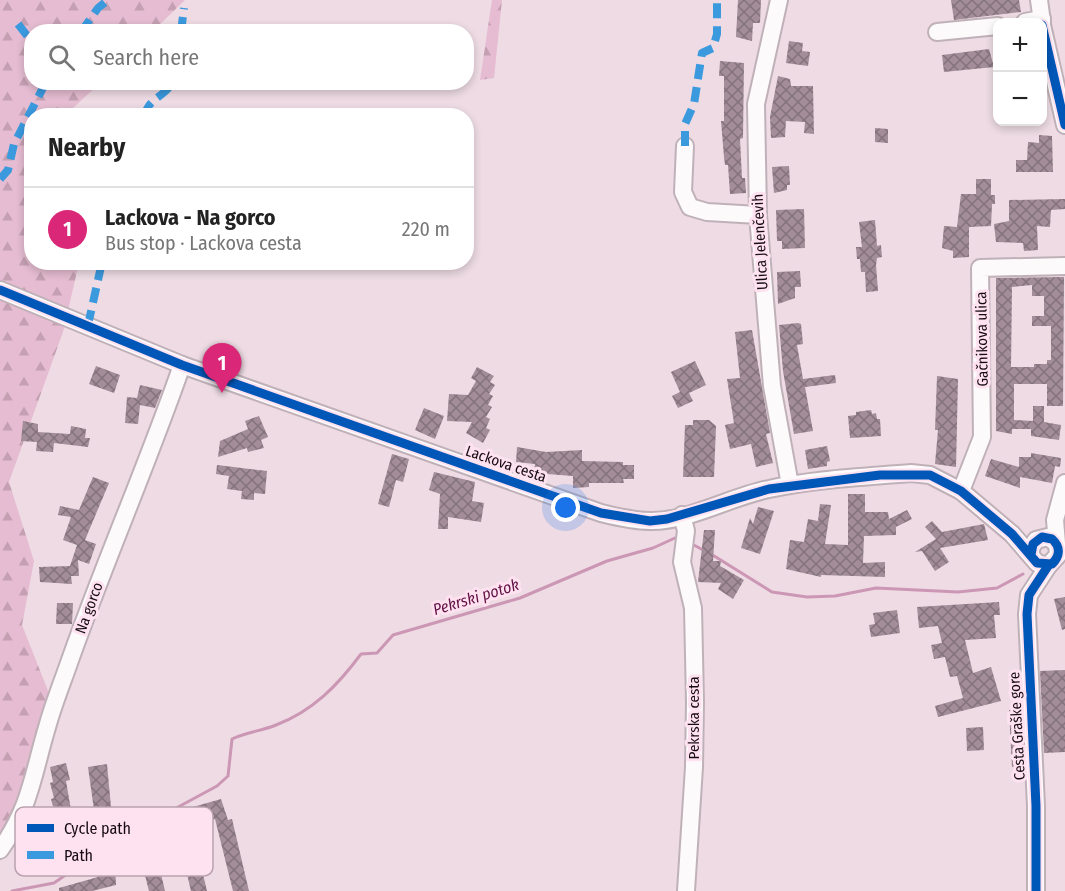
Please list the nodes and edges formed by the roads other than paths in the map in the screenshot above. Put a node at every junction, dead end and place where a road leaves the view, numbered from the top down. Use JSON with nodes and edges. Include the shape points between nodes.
{"nodes":[{"id":1,"x":779,"y":0,"type":"edge"},
{"id":2,"x":1039,"y":0,"type":"edge"},
{"id":3,"x":1038,"y":18,"type":"edge"},
{"id":4,"x":993,"y":26,"type":"edge"},
{"id":5,"x":937,"y":32,"type":"dead end"},
{"id":6,"x":1047,"y":56,"type":"edge"},
{"id":7,"x":1065,"y":125,"type":"edge"},
{"id":8,"x":685,"y":146,"type":"dead end"},
{"id":9,"x":758,"y":215,"type":"junction"},
{"id":10,"x":1065,"y":266,"type":"edge"},
{"id":11,"x":0,"y":290,"type":"edge"},
{"id":12,"x":182,"y":365,"type":"junction"},
{"id":13,"x":1065,"y":483,"type":"edge"},
{"id":14,"x":790,"y":485,"type":"junction"},
{"id":15,"x":961,"y":491,"type":"junction"},
{"id":16,"x":682,"y":515,"type":"junction"},
{"id":17,"x":1049,"y":553,"type":"edge"},
{"id":18,"x":25,"y":807,"type":"edge"},
{"id":19,"x":15,"y":824,"type":"edge"},
{"id":20,"x":0,"y":850,"type":"edge"},
{"id":21,"x":686,"y":891,"type":"edge"},
{"id":22,"x":1036,"y":891,"type":"edge"}],
"edges":[{"from":1,"to":9,"type":"street","name":"Ulica Jelenčevih","via":[[756,104]]},
{"from":2,"to":3,"type":"street"},
{"from":4,"to":5,"type":"street"},
{"from":6,"to":7,"type":"street"},
{"from":8,"to":9,"type":"street","via":[[683,192],[690,207]]},
{"from":9,"to":14,"type":"street","name":"Ulica Jelenčevih","via":[[772,386]]},
{"from":10,"to":15,"type":"street","name":"Gačnikova ulica","via":[[980,268],[982,437]]},
{"from":11,"to":12,"type":"street","name":"Lackova cesta"},
{"from":12,"to":16,"type":"street","name":"Lackova cesta","via":[[601,513],[650,521]]},
{"from":12,"to":18,"type":"street","name":"Na gorco","via":[[150,457],[91,601],[48,723]]},
{"from":13,"to":17,"type":"street","name":"Cesta Graške gore"},
{"from":14,"to":15,"type":"street","name":"Lackova cesta","via":[[911,473],[930,475]]},
{"from":14,"to":16,"type":"street","name":"Lackova cesta"},
{"from":15,"to":17,"type":"street","name":"Lackova cesta","via":[[1012,534]]},
{"from":16,"to":21,"type":"street","name":"Pekrska cesta","via":[[682,562],[693,608],[695,702]]},
{"from":17,"to":22,"type":"street","name":"Cesta Graške gore","via":[[1029,595],[1027,614],[1036,795]]},
{"from":19,"to":20,"type":"street","name":"Na gorco"}]}
